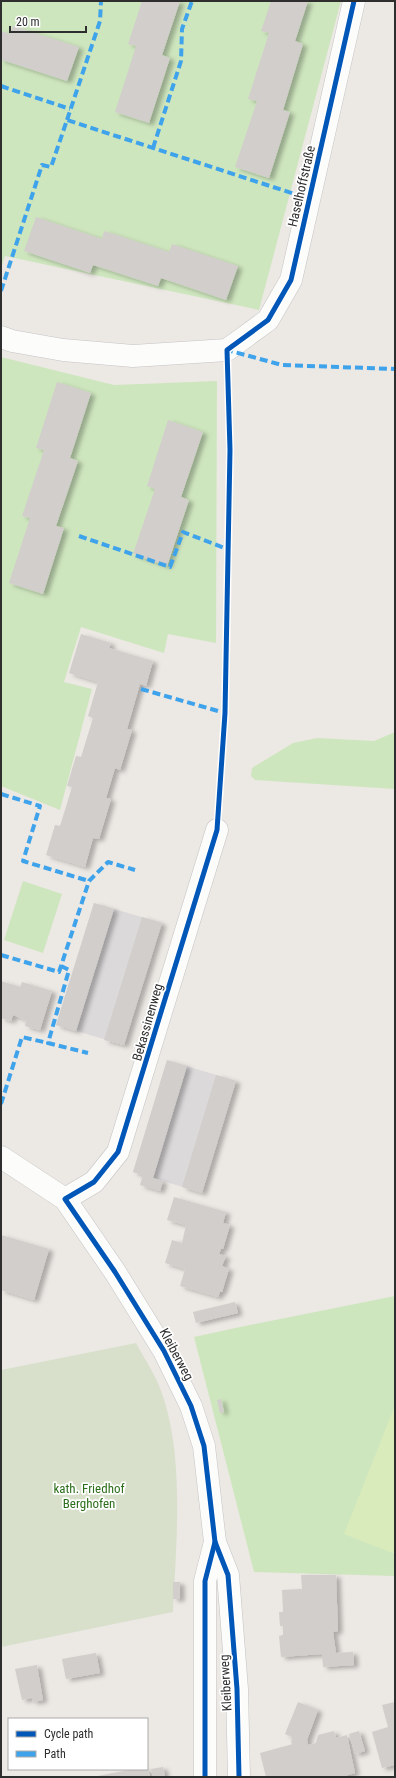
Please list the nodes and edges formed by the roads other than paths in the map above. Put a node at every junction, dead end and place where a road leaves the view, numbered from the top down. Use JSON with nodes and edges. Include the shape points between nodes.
{"nodes":[{"id":1,"x":354,"y":1,"type":"edge"},
{"id":2,"x":1,"y":337,"type":"edge"},
{"id":3,"x":217,"y":830,"type":"dead end"},
{"id":4,"x":1,"y":1157,"type":"edge"},
{"id":5,"x":65,"y":1199,"type":"junction"},
{"id":6,"x":215,"y":1542,"type":"junction"},
{"id":7,"x":205,"y":1777,"type":"edge"},
{"id":8,"x":239,"y":1777,"type":"edge"}],
"edges":[{"from":1,"to":2,"type":"street","name":"Haselhoffstraße","via":[[291,280],[268,320],[227,350],[133,356],[63,350]]},
{"from":3,"to":5,"type":"street","name":"Bekassinenweg","via":[[118,1152],[94,1182]]},
{"from":4,"to":5,"type":"street","name":"Kleiberweg"},
{"from":5,"to":6,"type":"street","name":"Kleiberweg","via":[[115,1272],[164,1351],[188,1400],[204,1446]]},
{"from":6,"to":7,"type":"street","name":"Kleiberweg","via":[[205,1581]]},
{"from":6,"to":8,"type":"street","name":"Kleiberweg","via":[[228,1575],[237,1689]]}]}
